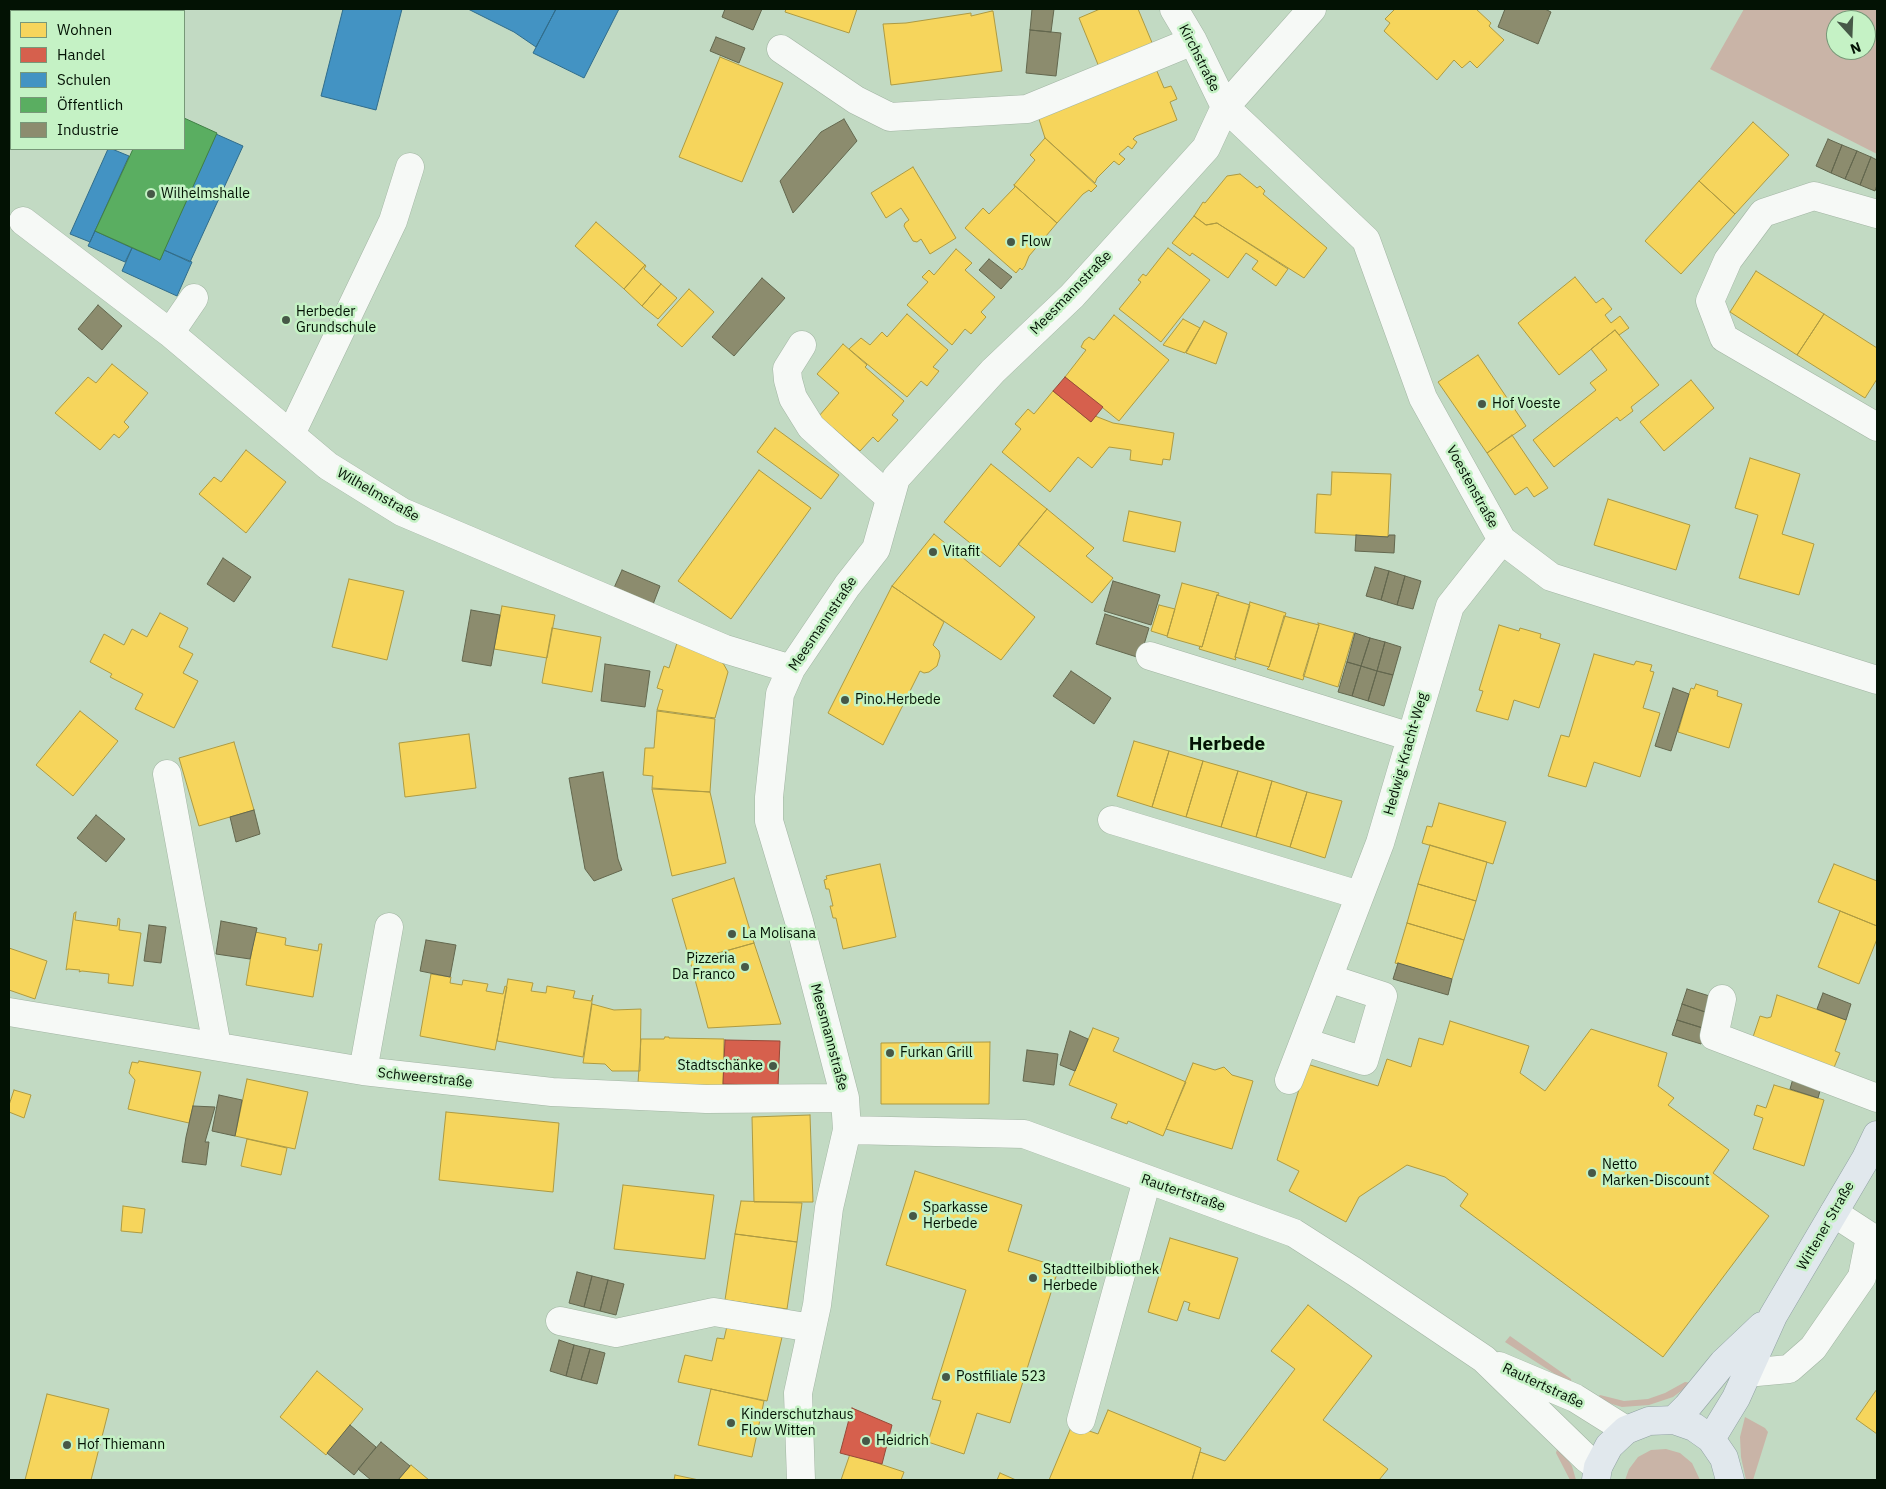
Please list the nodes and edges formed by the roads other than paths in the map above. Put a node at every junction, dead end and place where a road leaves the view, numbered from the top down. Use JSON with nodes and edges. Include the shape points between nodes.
{"nodes":[{"id":1,"x":1174,"y":9,"type":"edge"},
{"id":2,"x":1312,"y":9,"type":"edge"},
{"id":3,"x":1193,"y":41,"type":"junction"},
{"id":4,"x":781,"y":48,"type":"dead end"},
{"id":5,"x":1225,"y":107,"type":"junction"},
{"id":6,"x":410,"y":167,"type":"dead end"},
{"id":7,"x":1877,"y":214,"type":"edge"},
{"id":8,"x":23,"y":221,"type":"dead end"},
{"id":9,"x":194,"y":298,"type":"dead end"},
{"id":10,"x":170,"y":333,"type":"junction"},
{"id":11,"x":802,"y":345,"type":"dead end"},
{"id":12,"x":1877,"y":427,"type":"edge"},
{"id":13,"x":291,"y":434,"type":"junction"},
{"id":14,"x":890,"y":498,"type":"junction"},
{"id":15,"x":1502,"y":540,"type":"junction"},
{"id":16,"x":1150,"y":656,"type":"dead end"},
{"id":17,"x":791,"y":669,"type":"junction"},
{"id":18,"x":1877,"y":680,"type":"edge"},
{"id":19,"x":1411,"y":737,"type":"junction"},
{"id":20,"x":167,"y":774,"type":"dead end"},
{"id":21,"x":1112,"y":820,"type":"dead end"},
{"id":22,"x":1359,"y":896,"type":"junction"},
{"id":23,"x":390,"y":927,"type":"dead end"},
{"id":24,"x":1328,"y":978,"type":"junction"},
{"id":25,"x":1722,"y":999,"type":"dead end"},
{"id":26,"x":9,"y":1012,"type":"edge"},
{"id":27,"x":1305,"y":1042,"type":"junction"},
{"id":28,"x":217,"y":1046,"type":"junction"},
{"id":29,"x":363,"y":1071,"type":"junction"},
{"id":30,"x":1289,"y":1080,"type":"dead end"},
{"id":31,"x":845,"y":1098,"type":"junction"},
{"id":32,"x":1877,"y":1098,"type":"edge"},
{"id":33,"x":847,"y":1130,"type":"junction"},
{"id":34,"x":1877,"y":1135,"type":"edge"},
{"id":35,"x":1147,"y":1180,"type":"junction"},
{"id":36,"x":1834,"y":1213,"type":"junction"},
{"id":37,"x":1874,"y":1239,"type":"edge"},
{"id":38,"x":1773,"y":1316,"type":"junction"},
{"id":39,"x":560,"y":1321,"type":"dead end"},
{"id":40,"x":812,"y":1328,"type":"junction"},
{"id":41,"x":1484,"y":1360,"type":"junction"},
{"id":42,"x":1746,"y":1373,"type":"junction"},
{"id":43,"x":1081,"y":1420,"type":"dead end"},
{"id":44,"x":1674,"y":1420,"type":"junction"},
{"id":45,"x":1626,"y":1430,"type":"junction"},
{"id":46,"x":1711,"y":1439,"type":"junction"},
{"id":47,"x":1597,"y":1474,"type":"edge"},
{"id":48,"x":801,"y":1480,"type":"edge"},
{"id":49,"x":1730,"y":1480,"type":"edge"}],
"edges":[{"from":1,"to":3,"type":"street","name":"Kirchstraße"},
{"from":2,"to":5,"type":"street","name":"Meesmannstraße"},
{"from":3,"to":4,"type":"street","via":[[1027,109],[890,117],[856,100]]},
{"from":3,"to":5,"type":"street","name":"Kirchstraße"},
{"from":5,"to":14,"type":"street","name":"Meesmannstraße","via":[[1206,148],[1072,296],[993,371],[896,478]]},
{"from":5,"to":15,"type":"street","name":"Voestenstraße","via":[[1366,240],[1423,398]]},
{"from":6,"to":13,"type":"street","via":[[393,221]]},
{"from":7,"to":12,"type":"street","via":[[1814,196],[1763,213],[1728,260],[1710,302],[1724,338]]},
{"from":8,"to":10,"type":"street","name":"Wilhelmstraße"},
{"from":9,"to":10,"type":"street"},
{"from":10,"to":13,"type":"street","name":"Wilhelmstraße"},
{"from":11,"to":14,"type":"street","via":[[787,369],[793,398],[811,427]]},
{"from":13,"to":17,"type":"street","name":"Wilhelmstraße","via":[[328,466],[402,512],[725,649]]},
{"from":14,"to":17,"type":"street","name":"Meesmannstraße","via":[[876,548]]},
{"from":15,"to":18,"type":"street","name":"Voestenstraße","via":[[1551,577]]},
{"from":15,"to":19,"type":"street","name":"Hedwig-Kracht-Weg","via":[[1450,606]]},
{"from":16,"to":19,"type":"street"},
{"from":17,"to":31,"type":"street","name":"Meesmannstraße","via":[[780,694],[769,821]]},
{"from":19,"to":22,"type":"street","name":"Hedwig-Kracht-Weg","via":[[1380,843]]},
{"from":20,"to":28,"type":"street"},
{"from":21,"to":22,"type":"street"},
{"from":22,"to":24,"type":"street","name":"Hedwig-Kracht-Weg"},
{"from":23,"to":29,"type":"street"},
{"from":24,"to":27,"type":"street","name":"Hedwig-Kracht-Weg"},
{"from":24,"to":27,"type":"street","via":[[1383,996],[1364,1061]]},
{"from":25,"to":32,"type":"street","via":[[1714,1036]]},
{"from":26,"to":28,"type":"street","name":"Schweerstraße"},
{"from":27,"to":30,"type":"street","name":"Hedwig-Kracht-Weg"},
{"from":28,"to":29,"type":"street","name":"Schweerstraße"},
{"from":29,"to":31,"type":"street","name":"Schweerstraße","via":[[552,1092],[706,1098]]},
{"from":31,"to":33,"type":"street","name":"Meesmannstraße"},
{"from":33,"to":35,"type":"street","name":"Rautertstraße","via":[[1024,1134]]},
{"from":33,"to":40,"type":"street","name":"Meesmannstraße","via":[[830,1208]]},
{"from":34,"to":36,"type":"main road","name":"Wittener Straße"},
{"from":35,"to":41,"type":"street","name":"Rautertstraße","via":[[1294,1234],[1356,1272]]},
{"from":35,"to":43,"type":"street"},
{"from":36,"to":37,"type":"street"},
{"from":36,"to":38,"type":"main road","name":"Wittener Straße"},
{"from":37,"to":42,"type":"street","via":[[1862,1277],[1813,1348],[1789,1369]]},
{"from":38,"to":42,"type":"main road","name":"Wittener Straße"},
{"from":38,"to":44,"type":"main road","name":"Wittener Straße","via":[[1723,1363]]},
{"from":39,"to":40,"type":"street","via":[[616,1333],[714,1312]]},
{"from":40,"to":48,"type":"street","name":"Meesmannstraße","via":[[798,1393]]},
{"from":41,"to":45,"type":"street","name":"Rautertstraße","via":[[1575,1398]]},
{"from":41,"to":47,"type":"street","name":"Rautertstraße","via":[[1586,1458]]},
{"from":42,"to":46,"type":"main road","name":"Wittener Straße","via":[[1736,1398]]},
{"from":44,"to":45,"type":"main road","via":[[1649,1420]]},
{"from":44,"to":46,"type":"main road","via":[[1694,1427]]},
{"from":45,"to":47,"type":"main road","via":[[1609,1446]]},
{"from":46,"to":49,"type":"main road","via":[[1724,1458]]}]}
